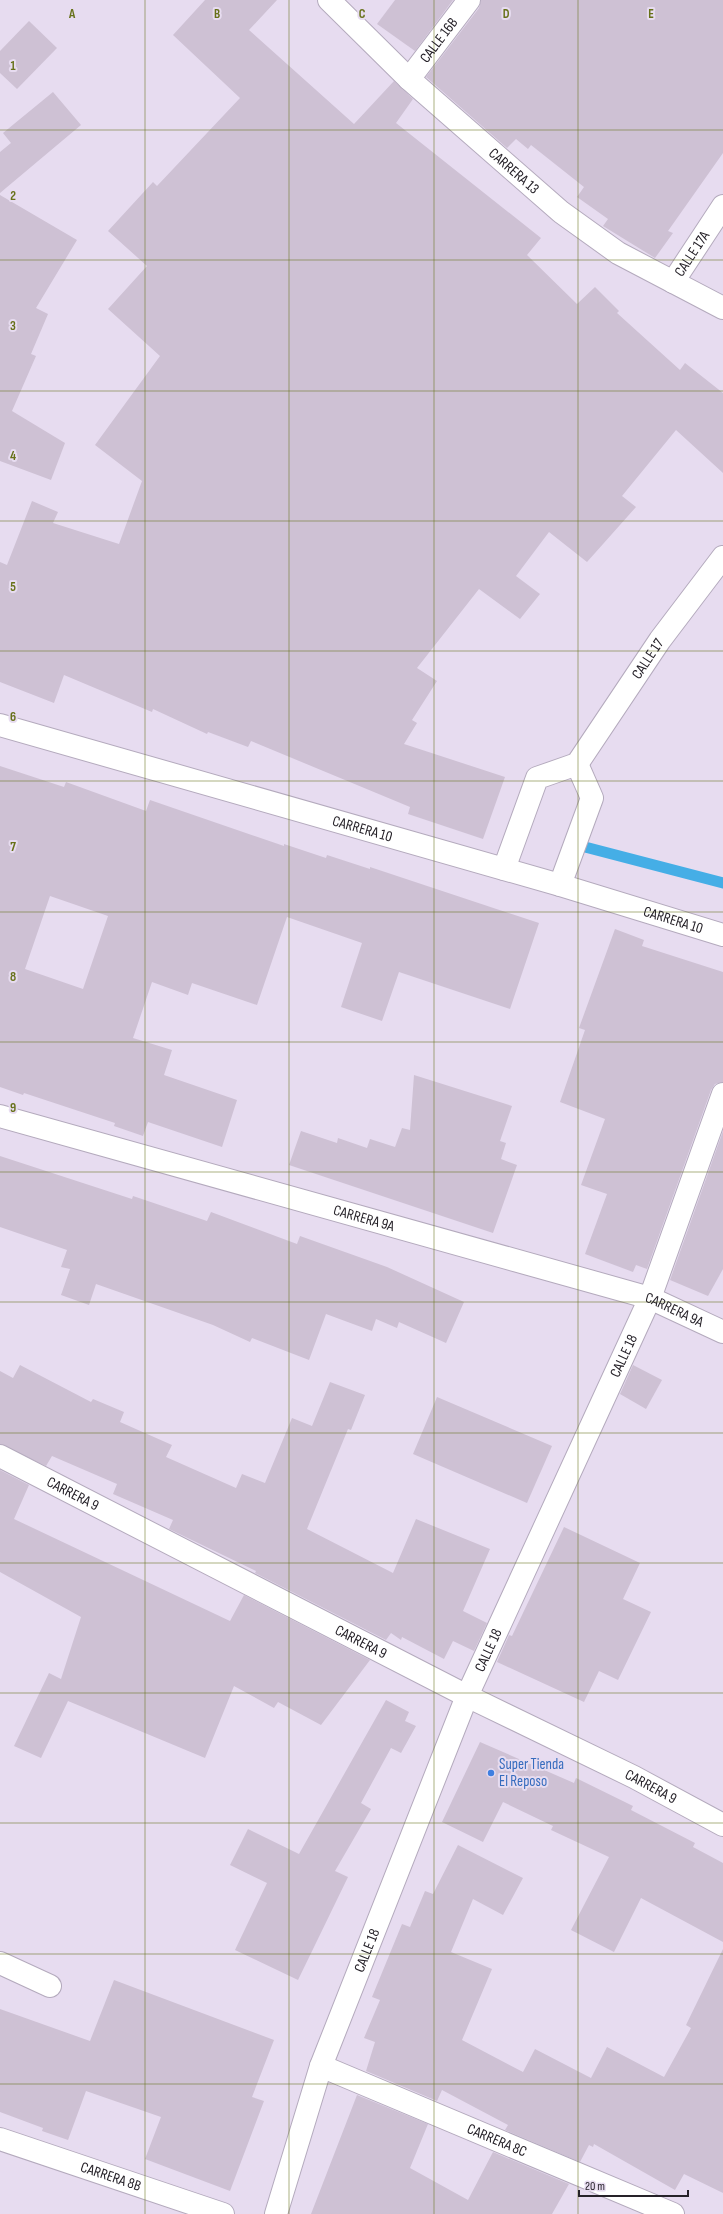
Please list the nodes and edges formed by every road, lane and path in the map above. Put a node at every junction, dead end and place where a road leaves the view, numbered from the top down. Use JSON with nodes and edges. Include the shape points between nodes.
{"nodes":[{"id":1,"x":329,"y":0,"type":"edge"},
{"id":2,"x":469,"y":0,"type":"edge"},
{"id":3,"x":409,"y":80,"type":"junction"},
{"id":4,"x":723,"y":206,"type":"edge"},
{"id":5,"x":673,"y":282,"type":"junction"},
{"id":6,"x":723,"y":308,"type":"edge"},
{"id":7,"x":723,"y":557,"type":"edge"},
{"id":8,"x":0,"y":725,"type":"edge"},
{"id":9,"x":578,"y":764,"type":"junction"},
{"id":10,"x":504,"y":869,"type":"junction"},
{"id":11,"x":560,"y":885,"type":"junction"},
{"id":12,"x":723,"y":935,"type":"edge"},
{"id":13,"x":723,"y":1094,"type":"edge"},
{"id":14,"x":0,"y":1116,"type":"edge"},
{"id":15,"x":650,"y":1298,"type":"junction"},
{"id":16,"x":723,"y":1332,"type":"edge"},
{"id":17,"x":0,"y":1456,"type":"edge"},
{"id":18,"x":467,"y":1696,"type":"junction"},
{"id":19,"x":723,"y":1824,"type":"edge"},
{"id":20,"x":0,"y":1963,"type":"edge"},
{"id":21,"x":50,"y":1986,"type":"dead end"},
{"id":22,"x":321,"y":2066,"type":"junction"},
{"id":23,"x":0,"y":2139,"type":"edge"},
{"id":24,"x":223,"y":2214,"type":"edge"},
{"id":25,"x":276,"y":2214,"type":"edge"},
{"id":26,"x":672,"y":2214,"type":"edge"}],
"edges":[{"from":1,"to":3,"type":"street","name":"CARRERA 13"},
{"from":2,"to":3,"type":"street","name":"CALLE 16B"},
{"from":3,"to":5,"type":"street","name":"CARRERA 13","via":[[561,212],[618,253]]},
{"from":4,"to":5,"type":"street","name":"CALLE 17A"},
{"from":5,"to":6,"type":"street","name":"CARRERA 13"},
{"from":7,"to":9,"type":"street","name":"CALLE 17","via":[[660,640]]},
{"from":8,"to":10,"type":"street","name":"CARRERA 10"},
{"from":9,"to":10,"type":"street","via":[[537,778]]},
{"from":9,"to":11,"type":"street","via":[[592,798]]},
{"from":10,"to":11,"type":"street","name":"CARRERA 10"},
{"from":11,"to":12,"type":"street","name":"CARRERA 10"},
{"from":13,"to":15,"type":"street","name":"CALLE 18"},
{"from":14,"to":15,"type":"street","name":"CARRERA 9A"},
{"from":15,"to":16,"type":"street","name":"CARRERA 9A"},
{"from":15,"to":18,"type":"street","name":"CALLE 18"},
{"from":17,"to":18,"type":"street","name":"CARRERA 9"},
{"from":18,"to":19,"type":"street","name":"CARRERA 9","via":[[634,1777]]},
{"from":18,"to":22,"type":"street","name":"CALLE 18"},
{"from":20,"to":21,"type":"street"},
{"from":22,"to":25,"type":"street","name":"CALLE 18"},
{"from":22,"to":26,"type":"street","name":"CARRERA 8C"},
{"from":23,"to":24,"type":"street","name":"CARRERA 8B"}]}
